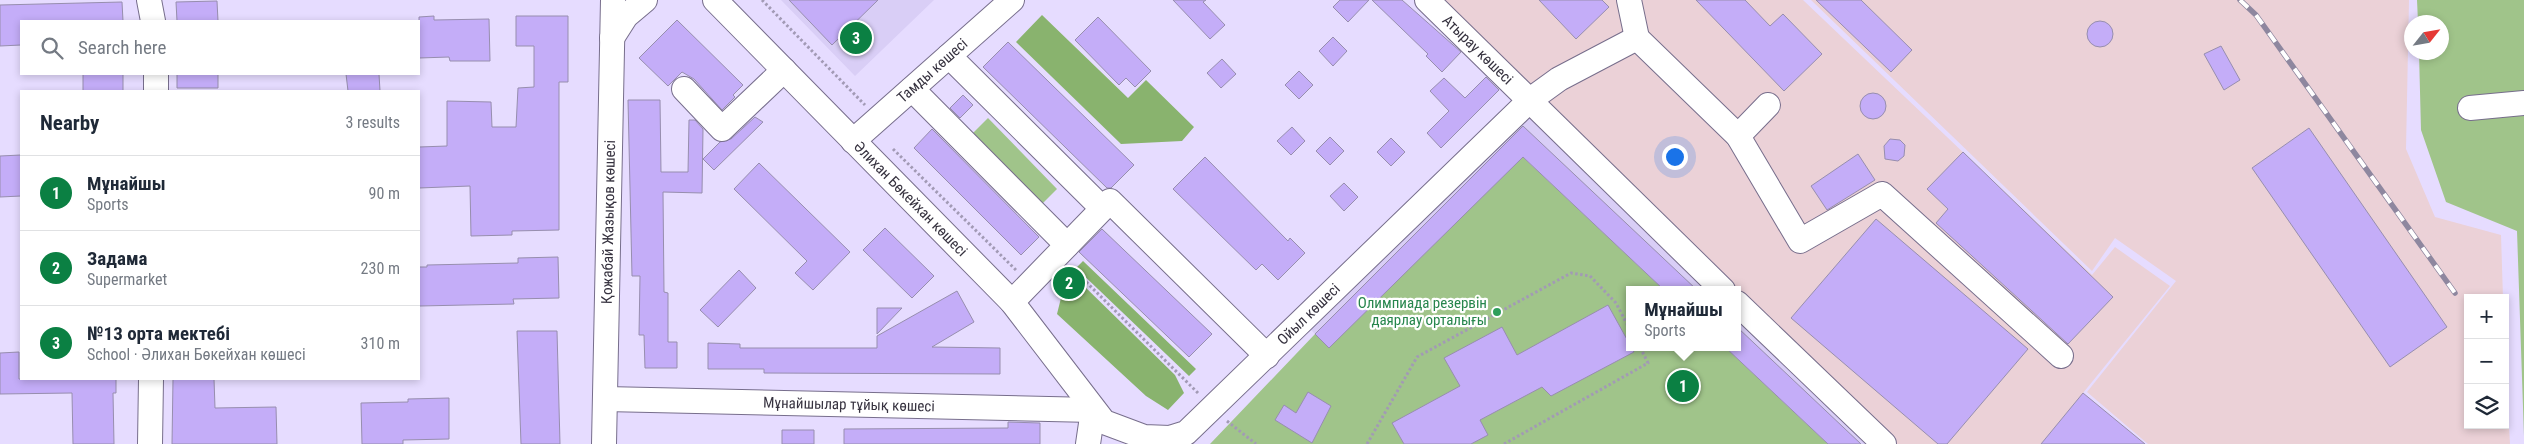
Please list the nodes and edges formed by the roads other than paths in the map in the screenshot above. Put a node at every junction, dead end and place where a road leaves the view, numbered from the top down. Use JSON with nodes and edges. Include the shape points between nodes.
{"nodes":[{"id":1,"x":149,"y":0,"type":"edge"},
{"id":2,"x":613,"y":0,"type":"edge"},
{"id":3,"x":645,"y":0,"type":"edge"},
{"id":4,"x":715,"y":0,"type":"edge"},
{"id":5,"x":1012,"y":0,"type":"edge"},
{"id":6,"x":1427,"y":0,"type":"edge"},
{"id":7,"x":1629,"y":0,"type":"edge"},
{"id":8,"x":153,"y":20,"type":"edge"},
{"id":9,"x":612,"y":38,"type":"junction"},
{"id":10,"x":1637,"y":38,"type":"junction"},
{"id":11,"x":948,"y":56,"type":"junction"},
{"id":12,"x":784,"y":70,"type":"junction"},
{"id":13,"x":156,"y":75,"type":"edge"},
{"id":14,"x":684,"y":89,"type":"dead end"},
{"id":15,"x":912,"y":89,"type":"junction"},
{"id":16,"x":156,"y":90,"type":"edge"},
{"id":17,"x":1530,"y":100,"type":"junction"},
{"id":18,"x":2524,"y":103,"type":"edge"},
{"id":19,"x":1768,"y":105,"type":"dead end"},
{"id":20,"x":2470,"y":108,"type":"dead end"},
{"id":21,"x":1738,"y":136,"type":"junction"},
{"id":22,"x":853,"y":140,"type":"junction"},
{"id":23,"x":1102,"y":208,"type":"junction"},
{"id":24,"x":1062,"y":250,"type":"junction"},
{"id":25,"x":1719,"y":286,"type":"edge"},
{"id":26,"x":1012,"y":302,"type":"junction"},
{"id":27,"x":1741,"y":307,"type":"edge"},
{"id":28,"x":1267,"y":356,"type":"junction"},
{"id":29,"x":2061,"y":356,"type":"dead end"},
{"id":30,"x":151,"y":380,"type":"edge"},
{"id":31,"x":605,"y":399,"type":"junction"},
{"id":32,"x":1093,"y":410,"type":"junction"},
{"id":33,"x":150,"y":444,"type":"edge"},
{"id":34,"x":604,"y":444,"type":"edge"},
{"id":35,"x":1088,"y":444,"type":"edge"},
{"id":36,"x":1884,"y":444,"type":"edge"}],
"edges":[{"from":1,"to":8,"type":"street"},
{"from":2,"to":9,"type":"street","name":"Қожабай Жазықов көшесі"},
{"from":3,"to":9,"type":"street","via":[[626,16]]},
{"from":4,"to":12,"type":"street","name":"Әлихан Бөкейхан көшесі"},
{"from":5,"to":11,"type":"street","name":"Тамды көшесі"},
{"from":6,"to":17,"type":"street","name":"Атырау көшесі"},
{"from":7,"to":10,"type":"street"},
{"from":9,"to":31,"type":"street","name":"Қожабай Жазықов көшесі"},
{"from":10,"to":17,"type":"street","name":"Ойыл көшесі","via":[[1559,79]]},
{"from":10,"to":21,"type":"street"},
{"from":11,"to":15,"type":"street","name":"Тамды көшесі"},
{"from":11,"to":23,"type":"street"},
{"from":12,"to":14,"type":"street","via":[[722,129]]},
{"from":12,"to":22,"type":"street","name":"Әлихан Бөкейхан көшесі"},
{"from":13,"to":16,"type":"street"},
{"from":15,"to":22,"type":"street","name":"Тамды көшесі"},
{"from":15,"to":24,"type":"street"},
{"from":17,"to":25,"type":"street","name":"Атырау көшесі"},
{"from":17,"to":28,"type":"street","name":"Ойыл көшесі"},
{"from":18,"to":20,"type":"street"},
{"from":19,"to":21,"type":"street"},
{"from":21,"to":29,"type":"street","via":[[1800,241],[1882,194]]},
{"from":22,"to":26,"type":"street","name":"Әлихан Бөкейхан көшесі"},
{"from":23,"to":24,"type":"street"},
{"from":23,"to":28,"type":"street","via":[[1110,200]]},
{"from":24,"to":26,"type":"street"},
{"from":26,"to":32,"type":"street","name":"Әлихан Бөкейхан көшесі"},
{"from":27,"to":36,"type":"street"},
{"from":28,"to":32,"type":"street","name":"Ойыл көшесі","via":[[1186,433],[1170,438],[1124,431],[1104,422]]},
{"from":30,"to":33,"type":"street"},
{"from":31,"to":32,"type":"street","name":"Мұнайшылар тұйық көшесі"},
{"from":31,"to":34,"type":"street","name":"Қожабай Жазықов көшесі"},
{"from":32,"to":35,"type":"street"}]}
